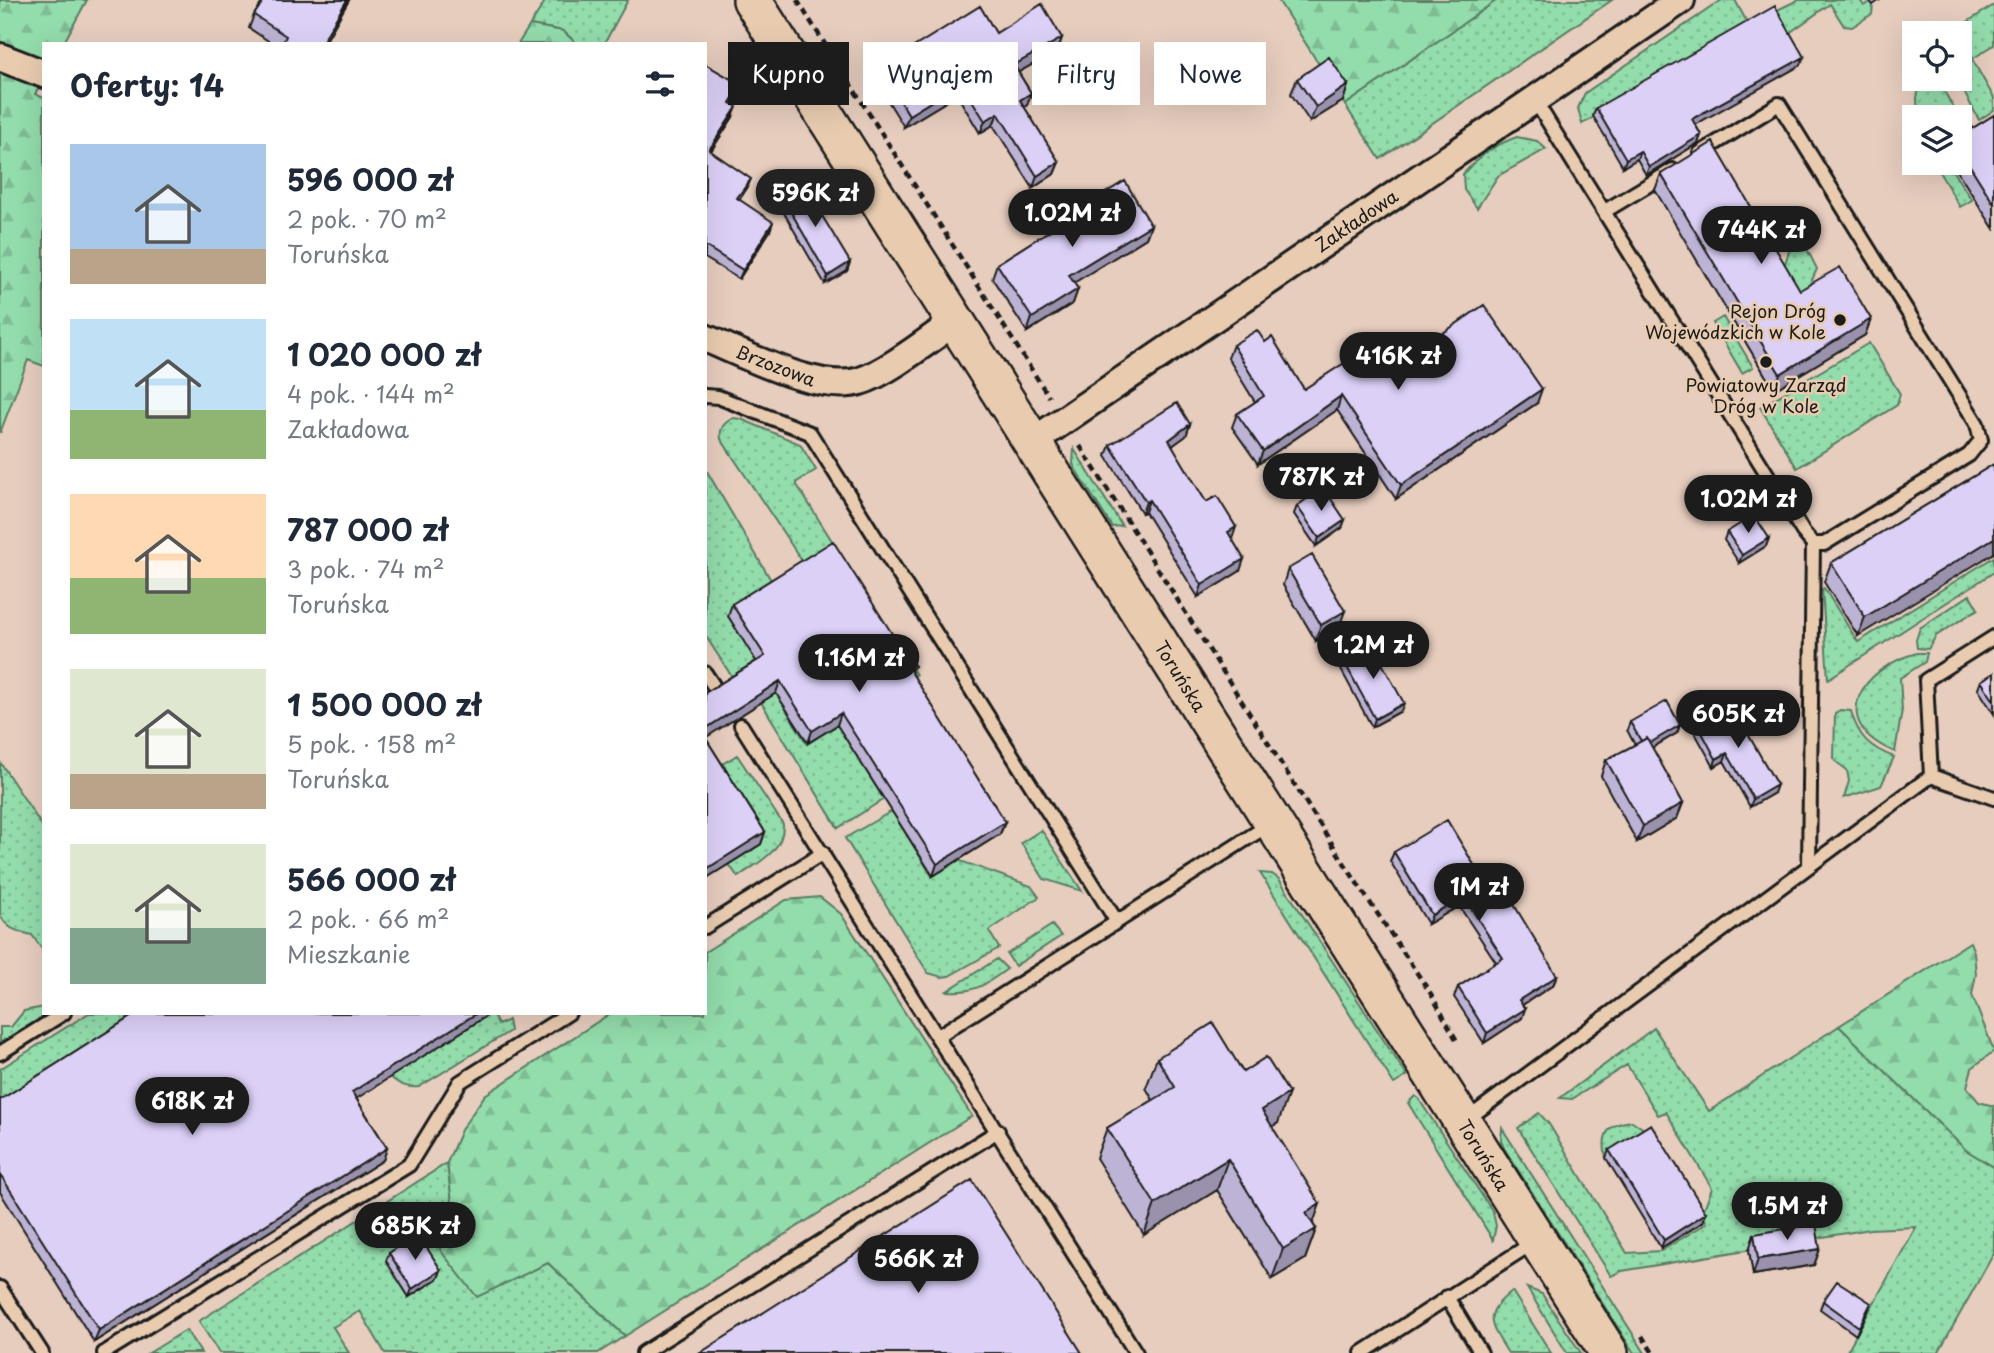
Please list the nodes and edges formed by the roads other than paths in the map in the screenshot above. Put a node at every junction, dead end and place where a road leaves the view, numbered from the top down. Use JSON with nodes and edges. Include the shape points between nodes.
{"nodes":[{"id":1,"x":752,"y":0,"type":"edge"},
{"id":2,"x":1681,"y":0,"type":"edge"},
{"id":3,"x":0,"y":57,"type":"edge"},
{"id":4,"x":42,"y":73,"type":"edge"},
{"id":5,"x":1534,"y":99,"type":"junction"},
{"id":6,"x":1605,"y":211,"type":"junction"},
{"id":7,"x":956,"y":321,"type":"junction"},
{"id":8,"x":707,"y":339,"type":"edge"},
{"id":9,"x":707,"y":396,"type":"edge"},
{"id":10,"x":1032,"y":442,"type":"junction"},
{"id":11,"x":1812,"y":544,"type":"junction"},
{"id":12,"x":1994,"y":637,"type":"edge"},
{"id":13,"x":707,"y":676,"type":"edge"},
{"id":14,"x":713,"y":685,"type":"edge"},
{"id":15,"x":741,"y":725,"type":"dead end"},
{"id":16,"x":1931,"y":776,"type":"junction"},
{"id":17,"x":1994,"y":798,"type":"edge"},
{"id":18,"x":1273,"y":822,"type":"junction"},
{"id":19,"x":823,"y":853,"type":"junction"},
{"id":20,"x":1809,"y":866,"type":"junction"},
{"id":21,"x":1117,"y":922,"type":"junction"},
{"id":22,"x":707,"y":926,"type":"edge"},
{"id":23,"x":61,"y":1015,"type":"edge"},
{"id":24,"x":566,"y":1015,"type":"edge"},
{"id":25,"x":938,"y":1036,"type":"junction"},
{"id":26,"x":0,"y":1053,"type":"edge"},
{"id":27,"x":1463,"y":1122,"type":"junction"},
{"id":28,"x":998,"y":1131,"type":"junction"},
{"id":29,"x":1537,"y":1240,"type":"junction"},
{"id":30,"x":0,"y":1288,"type":"edge"},
{"id":31,"x":1447,"y":1297,"type":"junction"},
{"id":32,"x":42,"y":1353,"type":"edge"},
{"id":33,"x":104,"y":1353,"type":"edge"},
{"id":34,"x":643,"y":1353,"type":"edge"},
{"id":35,"x":1136,"y":1353,"type":"edge"},
{"id":36,"x":1362,"y":1353,"type":"edge"},
{"id":37,"x":1481,"y":1353,"type":"edge"},
{"id":38,"x":1609,"y":1353,"type":"edge"}],
"edges":[{"from":1,"to":7,"type":"street","name":"Toruńska"},
{"from":2,"to":5,"type":"street","name":"Zakładowa"},
{"from":3,"to":4,"type":"street"},
{"from":5,"to":6,"type":"lane"},
{"from":5,"to":10,"type":"street","name":"Zakładowa"},
{"from":6,"to":11,"type":"lane"},
{"from":6,"to":11,"type":"lane","via":[[1779,104],[1977,424],[1981,440],[1969,455],[1824,544]]},
{"from":7,"to":8,"type":"street","name":"Brzozowa","via":[[873,376],[843,385],[815,382]]},
{"from":7,"to":10,"type":"street","name":"Toruńska"},
{"from":9,"to":21,"type":"lane","via":[[810,433]]},
{"from":10,"to":18,"type":"street","name":"Toruńska"},
{"from":11,"to":20,"type":"lane"},
{"from":12,"to":16,"type":"lane","via":[[1926,680]]},
{"from":13,"to":14,"type":"lane"},
{"from":15,"to":19,"type":"lane"},
{"from":16,"to":17,"type":"lane"},
{"from":16,"to":20,"type":"lane"},
{"from":18,"to":21,"type":"lane"},
{"from":18,"to":27,"type":"street","name":"Toruńska"},
{"from":19,"to":22,"type":"lane"},
{"from":19,"to":25,"type":"lane"},
{"from":20,"to":27,"type":"lane"},
{"from":21,"to":25,"type":"lane"},
{"from":23,"to":26,"type":"lane"},
{"from":24,"to":33,"type":"lane","via":[[460,1082],[409,1165]]},
{"from":25,"to":28,"type":"lane"},
{"from":27,"to":29,"type":"street","name":"Toruńska"},
{"from":28,"to":34,"type":"lane"},
{"from":28,"to":35,"type":"lane"},
{"from":29,"to":31,"type":"lane"},
{"from":29,"to":38,"type":"street","name":"Toruńska"},
{"from":30,"to":32,"type":"lane"},
{"from":31,"to":36,"type":"lane"},
{"from":31,"to":37,"type":"lane"}]}
